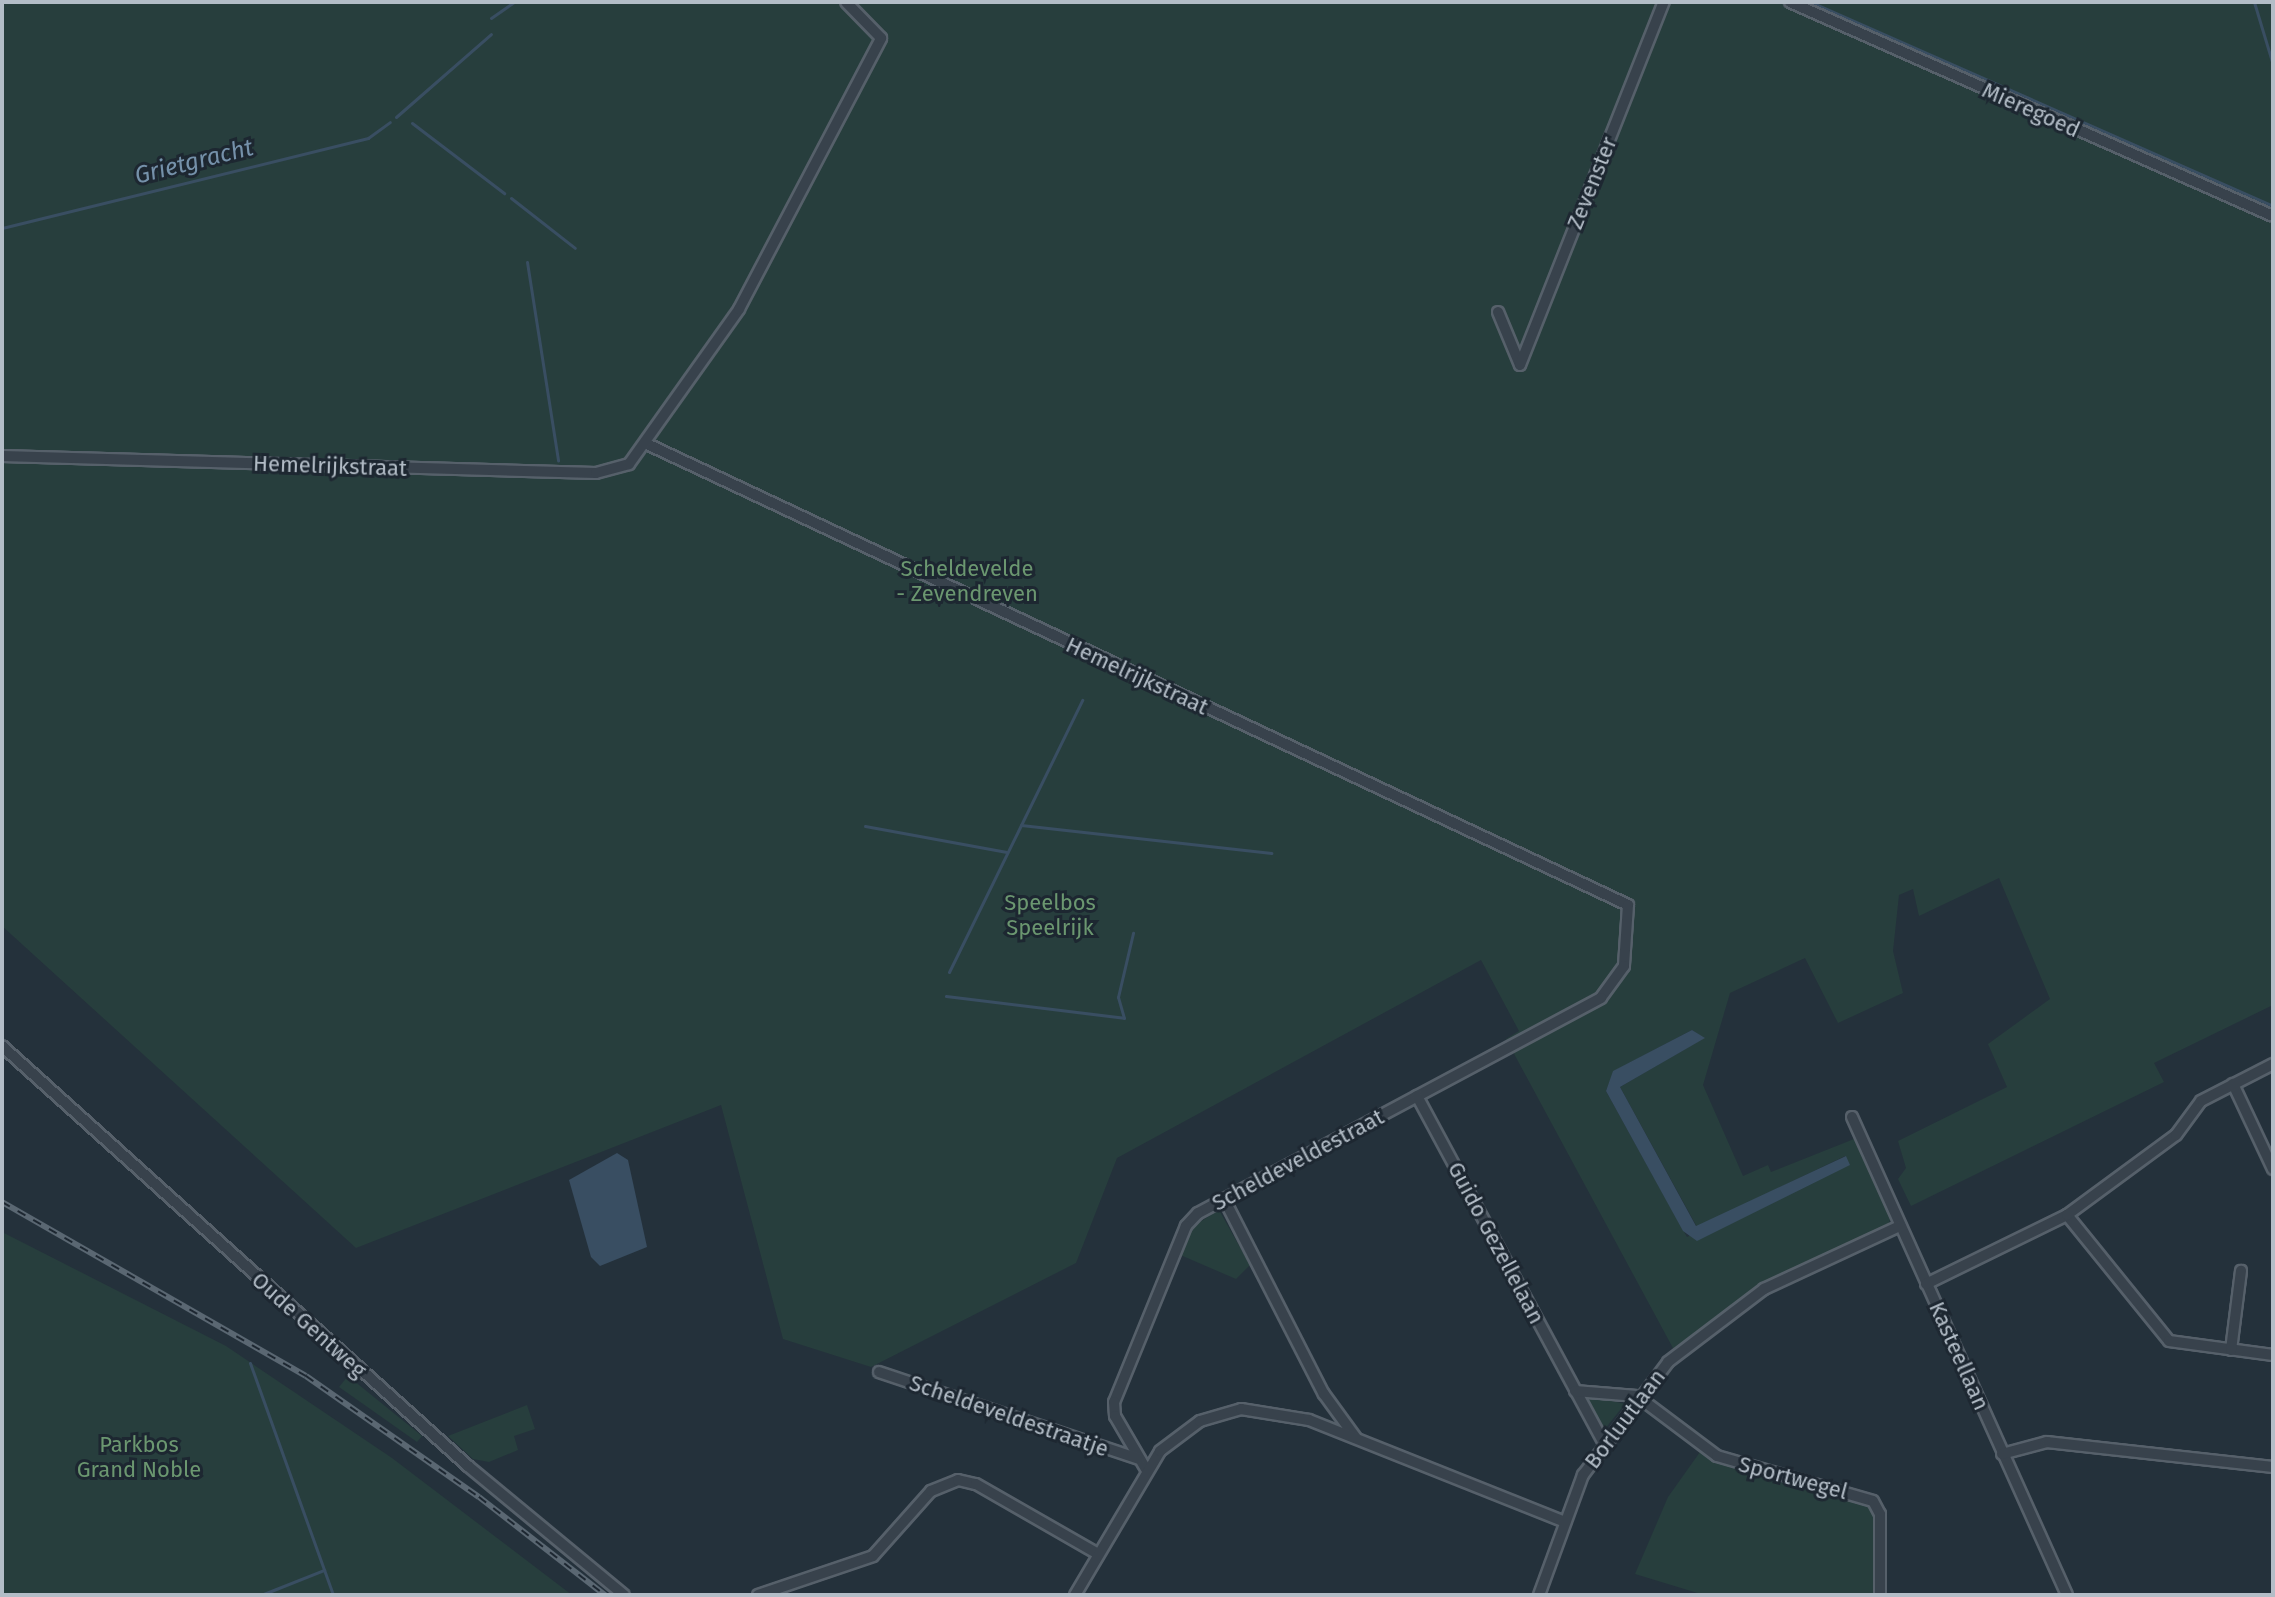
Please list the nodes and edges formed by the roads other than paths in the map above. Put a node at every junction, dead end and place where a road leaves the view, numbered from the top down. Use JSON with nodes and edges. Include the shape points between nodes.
{"nodes":[{"id":1,"x":846,"y":2,"type":"edge"},
{"id":2,"x":1664,"y":2,"type":"edge"},
{"id":3,"x":1790,"y":2,"type":"edge"},
{"id":4,"x":2273,"y":216,"type":"edge"},
{"id":5,"x":1498,"y":312,"type":"dead end"},
{"id":6,"x":647,"y":444,"type":"junction"},
{"id":7,"x":2,"y":456,"type":"edge"},
{"id":8,"x":1628,"y":905,"type":"joint"},
{"id":9,"x":2,"y":1046,"type":"edge"},
{"id":10,"x":2273,"y":1064,"type":"edge"},
{"id":11,"x":2233,"y":1084,"type":"junction"},
{"id":12,"x":1417,"y":1096,"type":"junction"},
{"id":13,"x":1852,"y":1117,"type":"dead end"},
{"id":14,"x":2273,"y":1169,"type":"edge"},
{"id":15,"x":1224,"y":1199,"type":"junction"},
{"id":16,"x":2067,"y":1215,"type":"junction"},
{"id":17,"x":1900,"y":1226,"type":"junction"},
{"id":18,"x":2241,"y":1271,"type":"dead end"},
{"id":19,"x":1926,"y":1284,"type":"junction"},
{"id":20,"x":2231,"y":1350,"type":"junction"},
{"id":21,"x":2273,"y":1355,"type":"edge"},
{"id":22,"x":879,"y":1372,"type":"dead end"},
{"id":23,"x":1575,"y":1391,"type":"junction"},
{"id":24,"x":1637,"y":1396,"type":"junction"},
{"id":25,"x":1356,"y":1438,"type":"junction"},
{"id":26,"x":1603,"y":1442,"type":"junction"},
{"id":27,"x":2002,"y":1454,"type":"junction"},
{"id":28,"x":1139,"y":1459,"type":"junction"},
{"id":29,"x":2273,"y":1467,"type":"edge"},
{"id":30,"x":1146,"y":1469,"type":"junction"},
{"id":31,"x":1563,"y":1521,"type":"junction"},
{"id":32,"x":1098,"y":1554,"type":"junction"},
{"id":33,"x":624,"y":1595,"type":"edge"},
{"id":34,"x":758,"y":1595,"type":"edge"},
{"id":35,"x":1075,"y":1595,"type":"edge"},
{"id":36,"x":1539,"y":1595,"type":"edge"},
{"id":37,"x":1880,"y":1595,"type":"edge"},
{"id":38,"x":2067,"y":1595,"type":"edge"}],
"edges":[{"from":1,"to":6,"type":"street","name":"Hemelrijkstraat","via":[[881,38],[739,309]]},
{"from":2,"to":5,"type":"street","name":"Zevenster","via":[[1520,365]]},
{"from":3,"to":4,"type":"street","name":"Mieregoed"},
{"from":6,"to":7,"type":"street","name":"Hemelrijkstraat","via":[[629,464],[596,473]]},
{"from":6,"to":8,"type":"street","name":"Hemelrijkstraat"},
{"from":8,"to":12,"type":"street","name":"Scheldeveldestraat","via":[[1627,955],[1609,991]]},
{"from":9,"to":33,"type":"street","name":"Oude Gentweg","via":[[457,1456]]},
{"from":10,"to":11,"type":"street"},
{"from":11,"to":14,"type":"street"},
{"from":11,"to":16,"type":"street","via":[[2201,1101],[2176,1135]]},
{"from":12,"to":15,"type":"street","name":"Scheldeveldestraat"},
{"from":12,"to":23,"type":"street","name":"Guido Gezellelaan"},
{"from":13,"to":17,"type":"street","name":"Kasteellaan"},
{"from":15,"to":25,"type":"street","via":[[1324,1394]]},
{"from":15,"to":28,"type":"street","name":"Scheldeveldestraat","via":[[1198,1213],[1175,1244],[1114,1402]]},
{"from":16,"to":19,"type":"street"},
{"from":16,"to":20,"type":"street","via":[[2158,1333],[2182,1345]]},
{"from":17,"to":19,"type":"street","name":"Kasteellaan"},
{"from":17,"to":24,"type":"street","name":"Borluutlaan","via":[[1764,1289],[1698,1335]]},
{"from":18,"to":20,"type":"street"},
{"from":19,"to":27,"type":"street","name":"Kasteellaan"},
{"from":20,"to":21,"type":"street"},
{"from":22,"to":28,"type":"street","name":"Scheldeveldestraatje"},
{"from":23,"to":24,"type":"street"},
{"from":23,"to":26,"type":"street","name":"Guido Gezellelaan"},
{"from":24,"to":26,"type":"street","name":"Borluutlaan"},
{"from":24,"to":37,"type":"street","name":"Sportwegel","via":[[1717,1456],[1877,1504]]},
{"from":25,"to":30,"type":"street","via":[[1290,1415],[1241,1409],[1184,1429]]},
{"from":25,"to":31,"type":"street","via":[[1393,1459]]},
{"from":26,"to":31,"type":"street","name":"Borluutlaan"},
{"from":27,"to":29,"type":"street","via":[[2056,1442]]},
{"from":27,"to":38,"type":"street","name":"Kasteellaan"},
{"from":28,"to":30,"type":"street","name":"Scheldeveldestraat"},
{"from":30,"to":32,"type":"street"},
{"from":31,"to":36,"type":"street","name":"Borluutlaan"},
{"from":32,"to":34,"type":"street","via":[[976,1484],[958,1480],[931,1491],[873,1556]]},
{"from":32,"to":35,"type":"street"}]}
